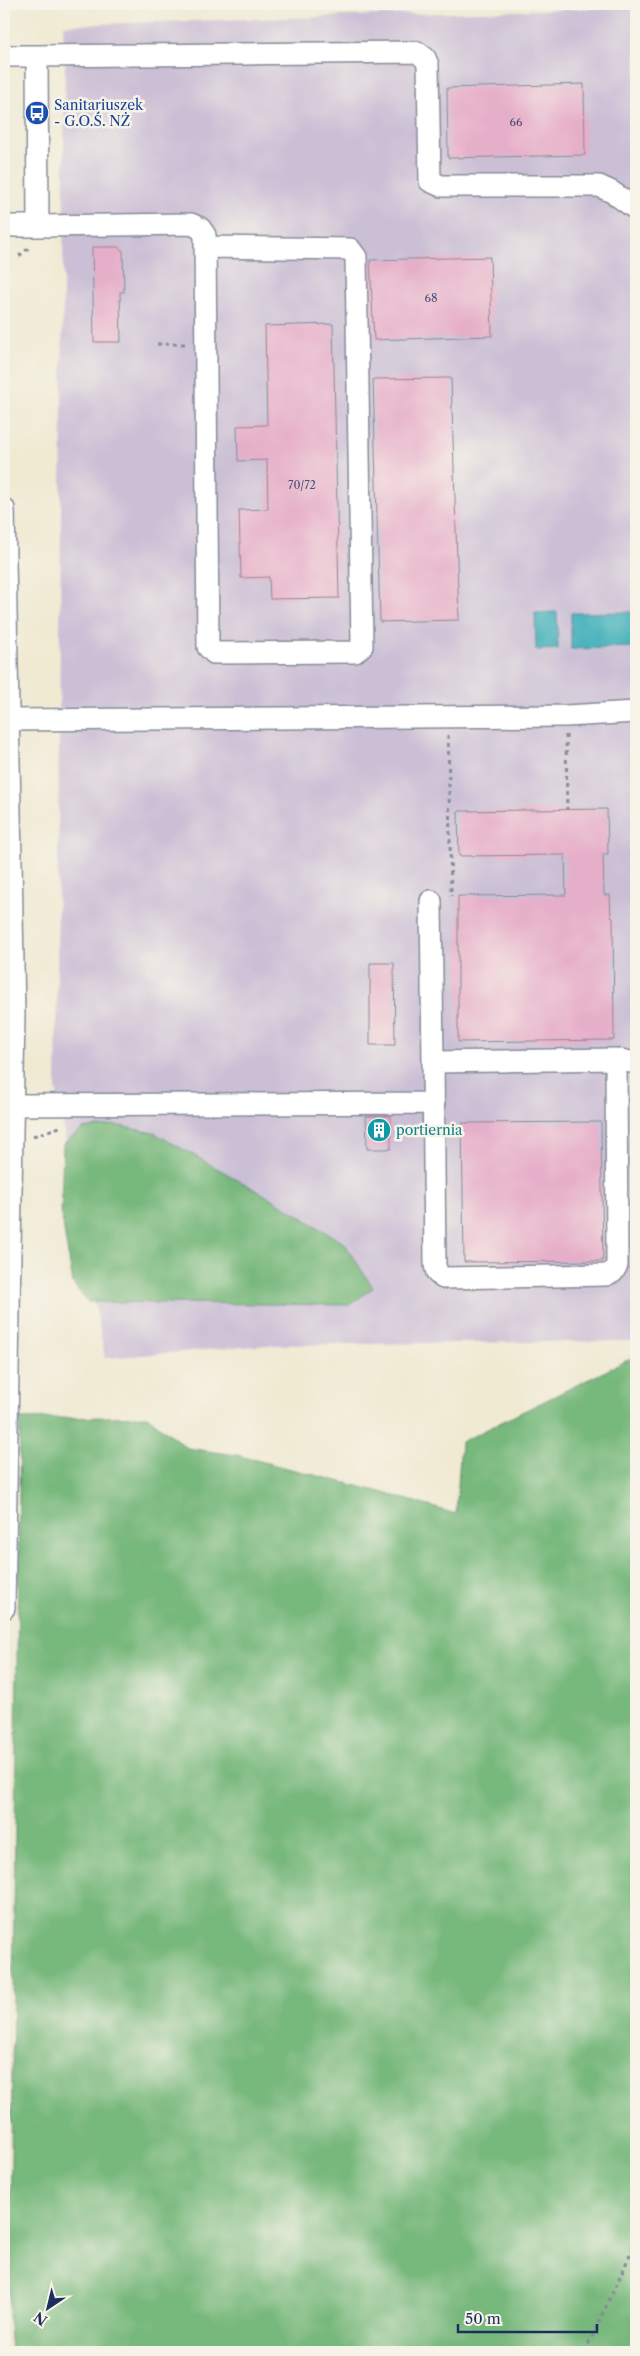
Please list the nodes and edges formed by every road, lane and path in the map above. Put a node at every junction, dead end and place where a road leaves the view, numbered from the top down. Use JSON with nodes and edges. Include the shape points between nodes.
{"nodes":[{"id":1,"x":4,"y":56,"type":"edge"},
{"id":2,"x":37,"y":56,"type":"junction"},
{"id":3,"x":636,"y":209,"type":"edge"},
{"id":4,"x":4,"y":226,"type":"edge"},
{"id":5,"x":38,"y":226,"type":"junction"},
{"id":6,"x":205,"y":247,"type":"junction"},
{"id":7,"x":206,"y":343,"type":"junction"},
{"id":8,"x":157,"y":344,"type":"dead end"},
{"id":9,"x":4,"y":509,"type":"edge"},
{"id":10,"x":636,"y":712,"type":"edge"},
{"id":11,"x":566,"y":716,"type":"junction"},
{"id":12,"x":448,"y":717,"type":"junction"},
{"id":13,"x":9,"y":720,"type":"junction"},
{"id":14,"x":567,"y":809,"type":"dead end"},
{"id":15,"x":431,"y":901,"type":"joint"},
{"id":16,"x":626,"y":1061,"type":"edge"},
{"id":17,"x":433,"y":1062,"type":"junction"},
{"id":18,"x":434,"y":1103,"type":"junction"},
{"id":19,"x":12,"y":1105,"type":"junction"},
{"id":20,"x":6,"y":1354,"type":"edge"},
{"id":21,"x":4,"y":1608,"type":"edge"},
{"id":22,"x":636,"y":2242,"type":"edge"},
{"id":23,"x":585,"y":2352,"type":"edge"}],
"edges":[{"from":1,"to":2,"type":"street"},
{"from":2,"to":3,"type":"street","via":[[416,52],[428,66],[430,181],[442,186],[599,186]]},
{"from":2,"to":5,"type":"street"},
{"from":4,"to":5,"type":"street"},
{"from":5,"to":6,"type":"street","via":[[191,224],[200,228],[205,236]]},
{"from":6,"to":7,"type":"street"},
{"from":6,"to":7,"type":"street","via":[[350,249],[356,257],[362,646],[355,652],[214,653],[208,647]]},
{"from":7,"to":8,"type":"path"},
{"from":9,"to":13,"type":"street"},
{"from":10,"to":11,"type":"street"},
{"from":11,"to":12,"type":"street"},
{"from":11,"to":14,"type":"path"},
{"from":12,"to":13,"type":"street"},
{"from":12,"to":15,"type":"path","via":[[451,896]]},
{"from":13,"to":19,"type":"street","via":[[14,1014]]},
{"from":15,"to":17,"type":"street"},
{"from":16,"to":17,"type":"street"},
{"from":16,"to":18,"type":"street","via":[[617,1265],[606,1275],[443,1278],[437,1273]]},
{"from":17,"to":18,"type":"street"},
{"from":18,"to":19,"type":"street"},
{"from":19,"to":20,"type":"street"},
{"from":20,"to":21,"type":"street"},
{"from":22,"to":23,"type":"path"}]}
